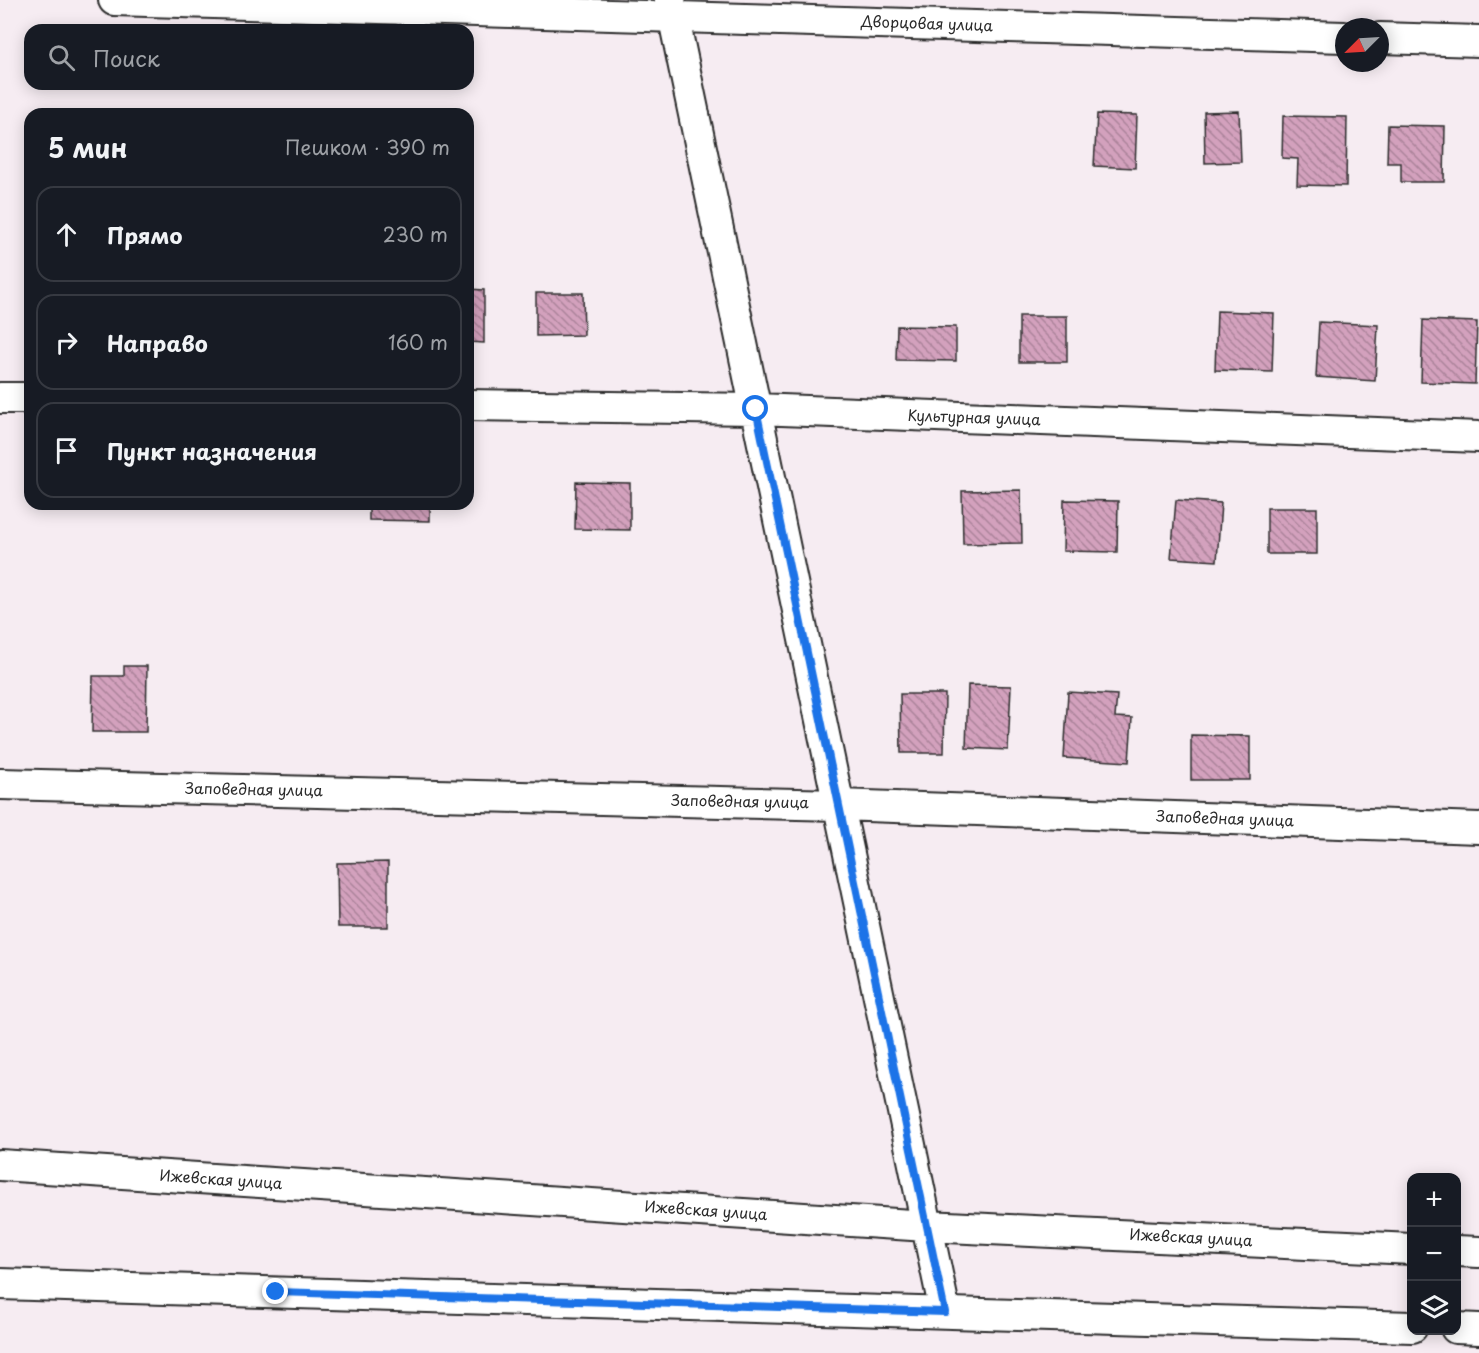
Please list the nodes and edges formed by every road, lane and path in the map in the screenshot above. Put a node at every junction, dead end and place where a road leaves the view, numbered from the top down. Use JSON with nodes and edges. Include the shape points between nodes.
{"nodes":[{"id":1,"x":114,"y":0,"type":"edge"},
{"id":2,"x":671,"y":8,"type":"edge"},
{"id":3,"x":1335,"y":37,"type":"edge"},
{"id":4,"x":1389,"y":38,"type":"edge"},
{"id":5,"x":1479,"y":42,"type":"edge"},
{"id":6,"x":0,"y":398,"type":"edge"},
{"id":7,"x":24,"y":398,"type":"edge"},
{"id":8,"x":474,"y":405,"type":"edge"},
{"id":9,"x":756,"y":409,"type":"junction"},
{"id":10,"x":1479,"y":437,"type":"edge"},
{"id":11,"x":0,"y":784,"type":"edge"},
{"id":12,"x":839,"y":805,"type":"junction"},
{"id":13,"x":1479,"y":828,"type":"edge"},
{"id":14,"x":0,"y":1165,"type":"edge"},
{"id":15,"x":927,"y":1226,"type":"junction"},
{"id":16,"x":1407,"y":1249,"type":"edge"},
{"id":17,"x":1461,"y":1251,"type":"edge"},
{"id":18,"x":1479,"y":1252,"type":"edge"},
{"id":19,"x":0,"y":1284,"type":"edge"},
{"id":20,"x":945,"y":1312,"type":"junction"},
{"id":21,"x":1407,"y":1327,"type":"edge"},
{"id":22,"x":1461,"y":1328,"type":"edge"},
{"id":23,"x":1479,"y":1329,"type":"edge"}],
"edges":[{"from":1,"to":2,"type":"street","name":"Дворцовая улица"},
{"from":2,"to":3,"type":"street","name":"Дворцовая улица"},
{"from":2,"to":9,"type":"street"},
{"from":4,"to":5,"type":"street"},
{"from":6,"to":7,"type":"street"},
{"from":8,"to":9,"type":"street","name":"Культурная улица"},
{"from":9,"to":10,"type":"street","name":"Культурная улица"},
{"from":9,"to":12,"type":"street"},
{"from":11,"to":12,"type":"street","name":"Заповедная улица"},
{"from":12,"to":13,"type":"street","name":"Заповедная улица"},
{"from":12,"to":15,"type":"street"},
{"from":14,"to":15,"type":"street","name":"Ижевская улица"},
{"from":15,"to":16,"type":"street","name":"Ижевская улица"},
{"from":15,"to":20,"type":"street"},
{"from":17,"to":18,"type":"street"},
{"from":19,"to":20,"type":"street"},
{"from":20,"to":21,"type":"street"},
{"from":22,"to":23,"type":"street"}]}
